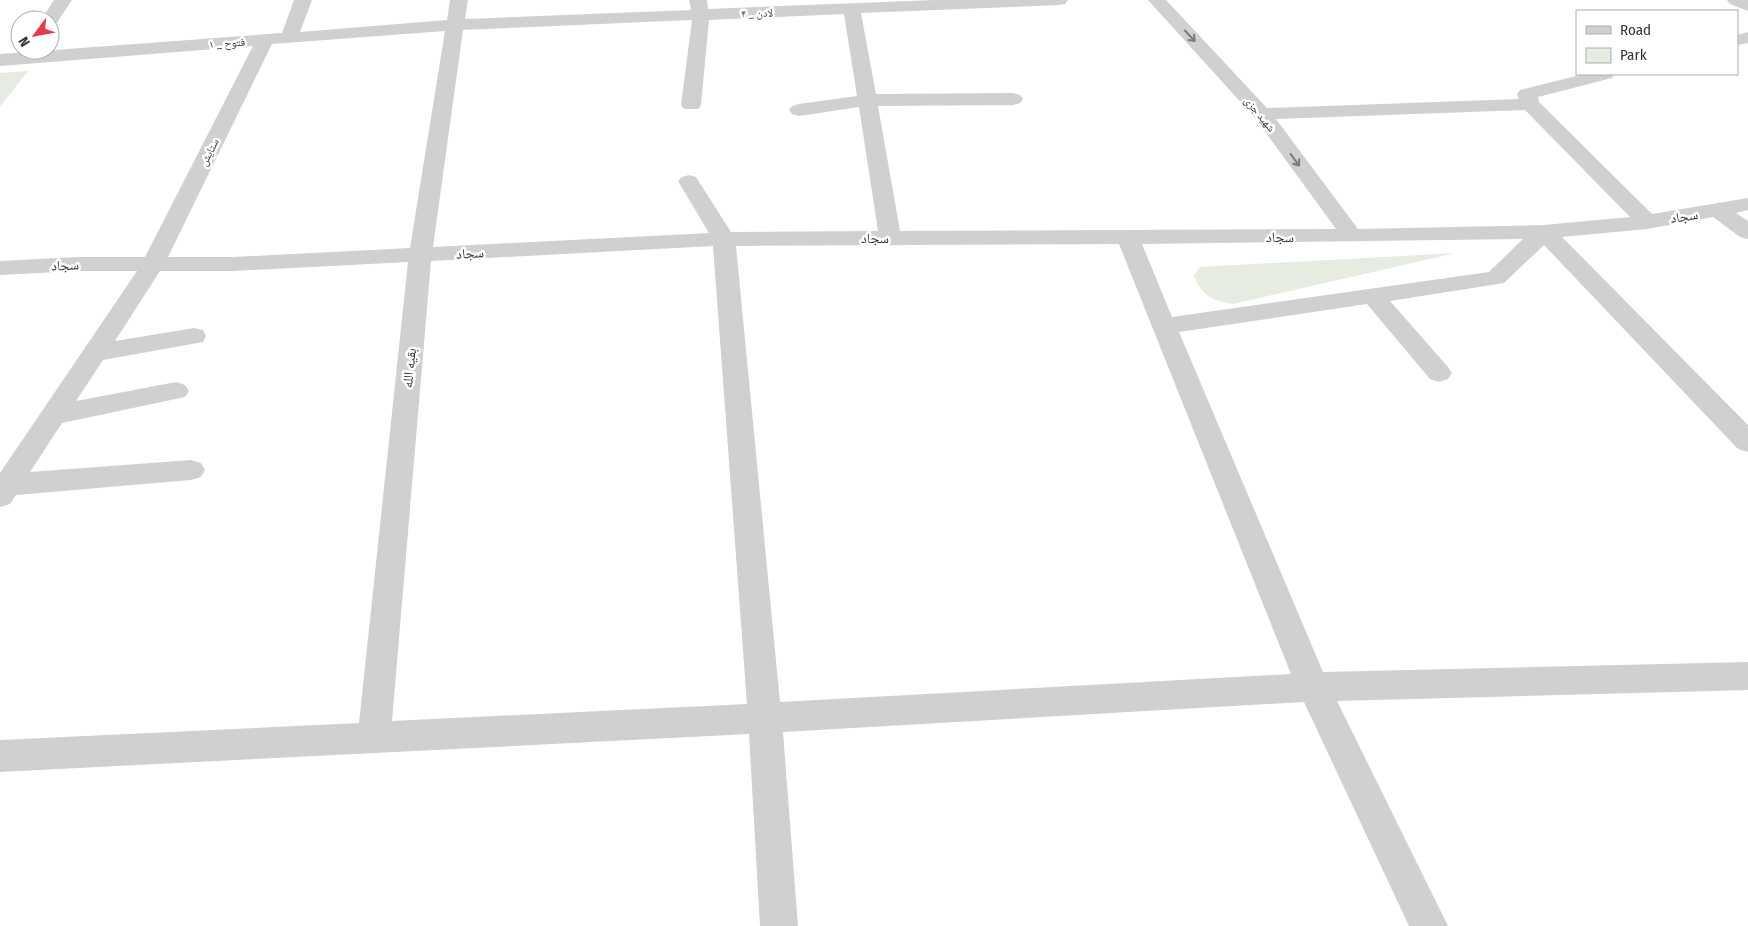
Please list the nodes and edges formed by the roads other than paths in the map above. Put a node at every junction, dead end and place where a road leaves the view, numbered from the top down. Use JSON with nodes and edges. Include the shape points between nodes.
{"nodes":[{"id":1,"x":303,"y":0,"type":"edge"},
{"id":2,"x":459,"y":0,"type":"edge"},
{"id":3,"x":1059,"y":0,"type":"edge"},
{"id":4,"x":1157,"y":0,"type":"edge"},
{"id":5,"x":1736,"y":0,"type":"edge"},
{"id":6,"x":924,"y":3,"type":"edge"},
{"id":7,"x":1748,"y":6,"type":"edge"},
{"id":8,"x":700,"y":8,"type":"edge"},
{"id":9,"x":852,"y":9,"type":"junction"},
{"id":10,"x":455,"y":25,"type":"junction"},
{"id":11,"x":289,"y":38,"type":"junction"},
{"id":12,"x":265,"y":40,"type":"junction"},
{"id":13,"x":60,"y":52,"type":"edge"},
{"id":14,"x":1601,"y":75,"type":"edge"},
{"id":15,"x":1014,"y":99,"type":"dead end"},
{"id":16,"x":867,"y":100,"type":"junction"},
{"id":17,"x":1530,"y":104,"type":"junction"},
{"id":18,"x":690,"y":105,"type":"dead end"},
{"id":19,"x":799,"y":110,"type":"dead end"},
{"id":20,"x":1262,"y":114,"type":"junction"},
{"id":21,"x":689,"y":181,"type":"dead end"},
{"id":22,"x":1748,"y":204,"type":"edge"},
{"id":23,"x":1718,"y":210,"type":"junction"},
{"id":24,"x":1647,"y":222,"type":"junction"},
{"id":25,"x":1544,"y":232,"type":"junction"},
{"id":26,"x":1748,"y":232,"type":"edge"},
{"id":27,"x":1352,"y":236,"type":"junction"},
{"id":28,"x":890,"y":238,"type":"junction"},
{"id":29,"x":1128,"y":238,"type":"junction"},
{"id":30,"x":724,"y":239,"type":"junction"},
{"id":31,"x":420,"y":256,"type":"junction"},
{"id":32,"x":153,"y":264,"type":"junction"},
{"id":33,"x":0,"y":268,"type":"edge"},
{"id":34,"x":1373,"y":296,"type":"junction"},
{"id":35,"x":1164,"y":326,"type":"junction"},
{"id":36,"x":194,"y":336,"type":"dead end"},
{"id":37,"x":94,"y":353,"type":"junction"},
{"id":38,"x":1439,"y":373,"type":"dead end"},
{"id":39,"x":176,"y":391,"type":"dead end"},
{"id":40,"x":53,"y":415,"type":"junction"},
{"id":41,"x":1748,"y":442,"type":"edge"},
{"id":42,"x":191,"y":470,"type":"dead end"},
{"id":43,"x":3,"y":491,"type":"edge"},
{"id":44,"x":1748,"y":676,"type":"edge"},
{"id":45,"x":1312,"y":687,"type":"junction"},
{"id":46,"x":765,"y":718,"type":"junction"},
{"id":47,"x":374,"y":737,"type":"junction"},
{"id":48,"x":0,"y":756,"type":"edge"},
{"id":49,"x":779,"y":926,"type":"edge"},
{"id":50,"x":1429,"y":926,"type":"edge"}],
"edges":[{"from":1,"to":11,"type":"street"},
{"from":2,"to":10,"type":"street","name":"بقیه الله"},
{"from":3,"to":6,"type":"street","name":"لادن _ ۴"},
{"from":4,"to":20,"type":"street","name":"شهید جزی","one_way":true},
{"from":5,"to":7,"type":"street"},
{"from":6,"to":9,"type":"street","name":"لادن _ ۴"},
{"from":8,"to":9,"type":"street","name":"لادن _ ۴"},
{"from":8,"to":10,"type":"street","name":"لادن _ ۴"},
{"from":8,"to":18,"type":"street"},
{"from":9,"to":16,"type":"street"},
{"from":10,"to":11,"type":"street","name":"فتوح _ ۱"},
{"from":10,"to":31,"type":"street","name":"بقیه الله"},
{"from":11,"to":12,"type":"street","name":"فتوح _ ۱"},
{"from":12,"to":13,"type":"street","name":"فتوح _ ۱"},
{"from":12,"to":32,"type":"street","name":"ستایش"},
{"from":14,"to":17,"type":"street","via":[[1527,94]]},
{"from":15,"to":16,"type":"street"},
{"from":16,"to":19,"type":"street"},
{"from":16,"to":28,"type":"street"},
{"from":17,"to":20,"type":"street"},
{"from":17,"to":24,"type":"street"},
{"from":20,"to":27,"type":"street","name":"شهید جزی","one_way":true},
{"from":21,"to":30,"type":"street"},
{"from":22,"to":23,"type":"street","name":"سجاد"},
{"from":23,"to":24,"type":"street","name":"سجاد"},
{"from":23,"to":26,"type":"street"},
{"from":24,"to":25,"type":"street","name":"سجاد"},
{"from":25,"to":27,"type":"street","name":"سجاد"},
{"from":25,"to":34,"type":"street","via":[[1496,278]]},
{"from":25,"to":41,"type":"street"},
{"from":27,"to":29,"type":"street","name":"سجاد"},
{"from":28,"to":29,"type":"street","name":"سجاد"},
{"from":28,"to":30,"type":"street","name":"سجاد"},
{"from":29,"to":35,"type":"street"},
{"from":30,"to":31,"type":"street","name":"سجاد"},
{"from":30,"to":46,"type":"street"},
{"from":31,"to":32,"type":"street","name":"سجاد"},
{"from":31,"to":47,"type":"street","name":"بقیه الله"},
{"from":32,"to":33,"type":"street","name":"سجاد"},
{"from":32,"to":37,"type":"street","name":"ستایش"},
{"from":34,"to":35,"type":"street"},
{"from":34,"to":38,"type":"street"},
{"from":35,"to":45,"type":"street"},
{"from":36,"to":37,"type":"street"},
{"from":37,"to":40,"type":"street","name":"ستایش"},
{"from":39,"to":40,"type":"street"},
{"from":40,"to":43,"type":"street","name":"ستایش"},
{"from":42,"to":43,"type":"street"},
{"from":44,"to":45,"type":"street"},
{"from":45,"to":46,"type":"street"},
{"from":45,"to":50,"type":"street"},
{"from":46,"to":47,"type":"street"},
{"from":46,"to":49,"type":"street"},
{"from":47,"to":48,"type":"street"}]}
